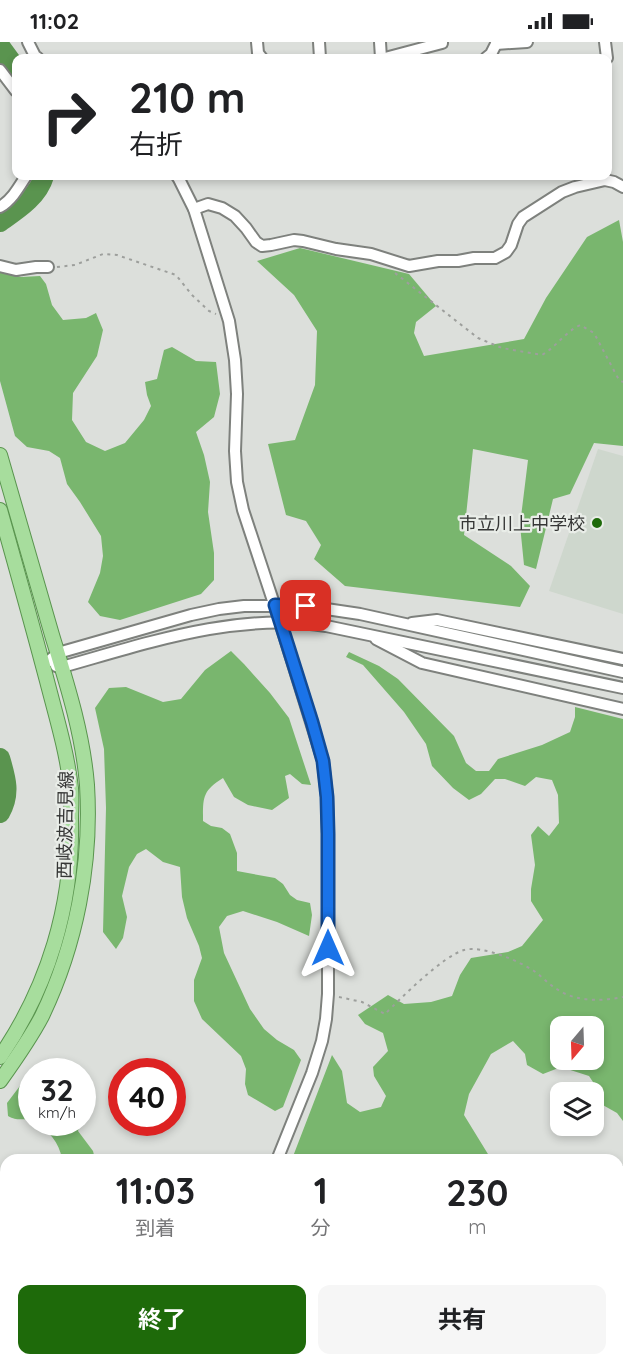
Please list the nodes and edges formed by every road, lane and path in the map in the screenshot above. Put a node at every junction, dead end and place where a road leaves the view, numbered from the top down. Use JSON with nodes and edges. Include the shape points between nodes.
{"nodes":[{"id":1,"x":442,"y":42,"type":"edge"},
{"id":2,"x":527,"y":42,"type":"edge"},
{"id":3,"x":496,"y":43,"type":"edge"},
{"id":4,"x":400,"y":54,"type":"edge"},
{"id":5,"x":0,"y":70,"type":"edge"},
{"id":6,"x":12,"y":86,"type":"edge"},
{"id":7,"x":24,"y":180,"type":"edge"},
{"id":8,"x":181,"y":180,"type":"edge"},
{"id":9,"x":623,"y":187,"type":"edge"},
{"id":10,"x":0,"y":207,"type":"edge"},
{"id":11,"x":194,"y":209,"type":"junction"},
{"id":12,"x":400,"y":264,"type":"junction"},
{"id":13,"x":0,"y":266,"type":"edge"},
{"id":14,"x":48,"y":267,"type":"joint"},
{"id":15,"x":229,"y":321,"type":"junction"},
{"id":16,"x":623,"y":382,"type":"edge"},
{"id":17,"x":0,"y":455,"type":"edge"},
{"id":18,"x":0,"y":510,"type":"edge"},
{"id":19,"x":275,"y":605,"type":"junction"},
{"id":20,"x":280,"y":622,"type":"junction"},
{"id":21,"x":403,"y":624,"type":"junction"},
{"id":22,"x":367,"y":634,"type":"junction"},
{"id":23,"x":623,"y":659,"type":"edge"},
{"id":24,"x":60,"y":660,"type":"junction"},
{"id":25,"x":43,"y":666,"type":"junction"},
{"id":26,"x":623,"y":672,"type":"edge"},
{"id":27,"x":623,"y":688,"type":"edge"},
{"id":28,"x":623,"y":709,"type":"edge"},
{"id":29,"x":328,"y":994,"type":"junction"},
{"id":30,"x":623,"y":997,"type":"edge"},
{"id":31,"x":0,"y":1056,"type":"edge"},
{"id":32,"x":0,"y":1081,"type":"edge"},
{"id":33,"x":279,"y":1154,"type":"edge"}],
"edges":[{"from":1,"to":4,"type":"street"},
{"from":2,"to":3,"type":"street"},
{"from":5,"to":6,"type":"street"},
{"from":7,"to":10,"type":"street"},
{"from":8,"to":11,"type":"street"},
{"from":9,"to":12,"type":"street","via":[[605,180],[562,192],[522,217],[511,245],[495,258]]},
{"from":11,"to":12,"type":"street","via":[[208,204],[222,208],[235,216],[262,246],[303,241],[371,254]]},
{"from":11,"to":15,"type":"street"},
{"from":12,"to":16,"type":"path","via":[[390,269],[478,338],[502,348],[542,355],[572,329],[580,325],[586,328],[594,333]]},
{"from":13,"to":14,"type":"street","via":[[16,270]]},
{"from":14,"to":15,"type":"path","via":[[75,265],[103,254],[117,255],[176,275],[209,311]]},
{"from":15,"to":19,"type":"street","via":[[237,394],[237,482]]},
{"from":17,"to":24,"type":"main road","name":"西岐波吉見線"},
{"from":18,"to":25,"type":"main road","name":"西岐波吉見線"},
{"from":19,"to":20,"type":"street"},
{"from":19,"to":21,"type":"street","via":[[331,609]]},
{"from":19,"to":24,"type":"street","via":[[191,615]]},
{"from":20,"to":22,"type":"street"},
{"from":20,"to":24,"type":"street","via":[[223,626]]},
{"from":20,"to":29,"type":"street","via":[[323,761],[328,834]]},
{"from":21,"to":23,"type":"street","via":[[437,620]]},
{"from":21,"to":26,"type":"street"},
{"from":22,"to":27,"type":"street"},
{"from":22,"to":28,"type":"street","via":[[422,663]]},
{"from":24,"to":25,"type":"street"},
{"from":24,"to":32,"type":"main road","name":"西岐波吉見線","via":[[80,733],[87,785],[86,859],[75,925],[61,968],[42,1015]]},
{"from":25,"to":31,"type":"main road","name":"西岐波吉見線","via":[[71,789],[68,890],[36,994]]},
{"from":29,"to":30,"type":"path","via":[[362,1002],[385,1014],[448,959],[464,950],[481,950],[532,969],[576,998]]},
{"from":29,"to":33,"type":"street","via":[[322,1041]]}]}
